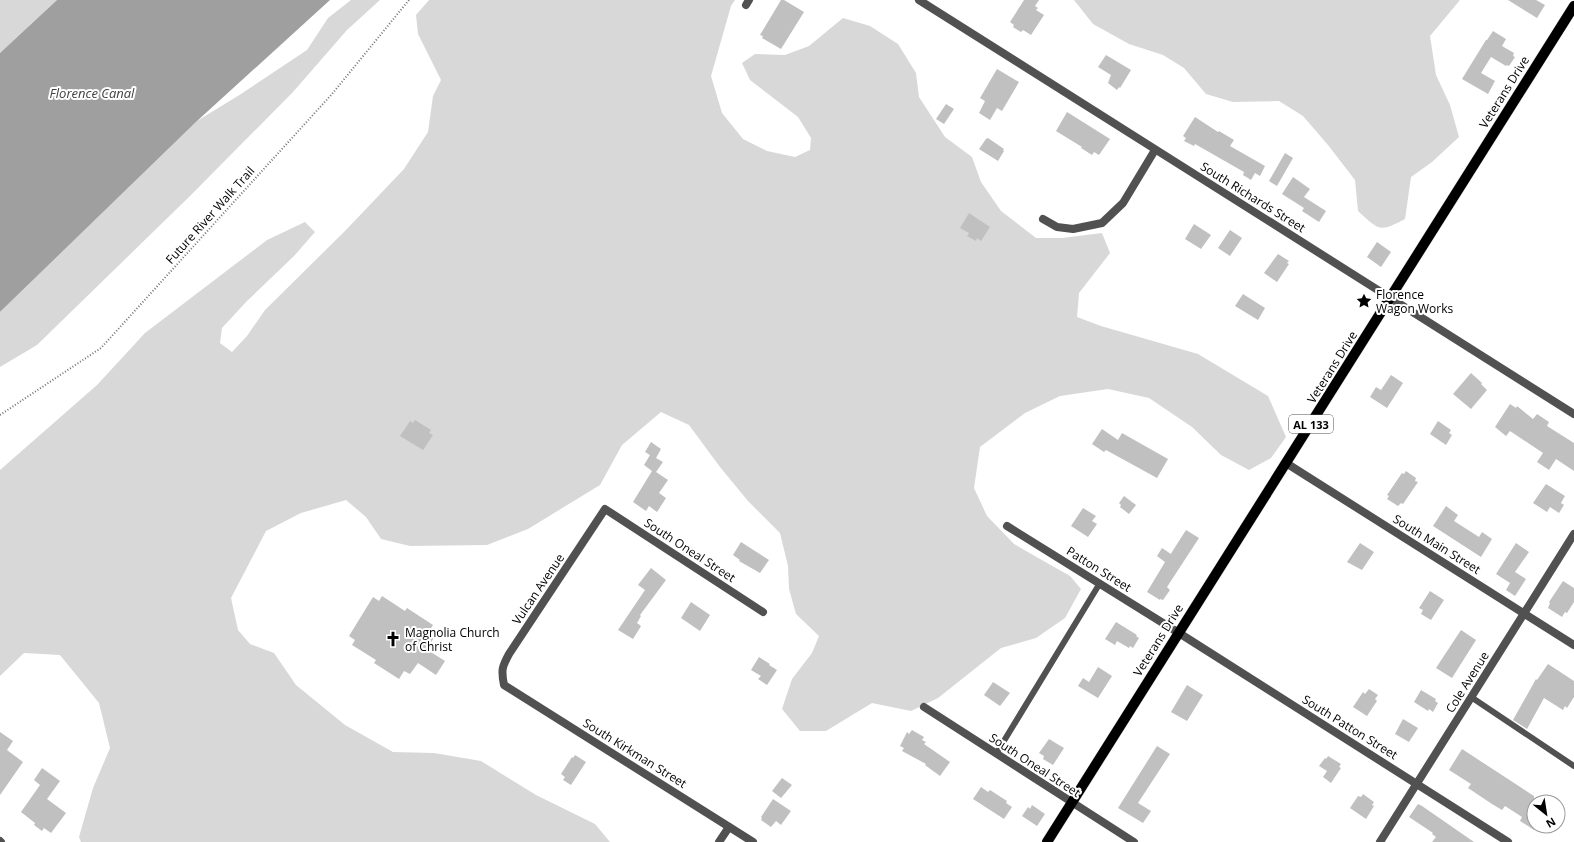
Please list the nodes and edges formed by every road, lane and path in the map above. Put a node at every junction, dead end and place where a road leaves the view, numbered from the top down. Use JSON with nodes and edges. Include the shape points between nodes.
{"nodes":[{"id":1,"x":409,"y":0,"type":"edge"},
{"id":2,"x":919,"y":0,"type":"edge"},
{"id":3,"x":1574,"y":6,"type":"edge"},
{"id":4,"x":1156,"y":150,"type":"junction"},
{"id":5,"x":1043,"y":219,"type":"dead end"},
{"id":6,"x":1390,"y":298,"type":"junction"},
{"id":7,"x":1574,"y":414,"type":"edge"},
{"id":8,"x":0,"y":415,"type":"edge"},
{"id":9,"x":1286,"y":463,"type":"junction"},
{"id":10,"x":605,"y":509,"type":"joint"},
{"id":11,"x":1007,"y":526,"type":"dead end"},
{"id":12,"x":1574,"y":534,"type":"edge"},
{"id":13,"x":1100,"y":583,"type":"junction"},
{"id":14,"x":763,"y":612,"type":"dead end"},
{"id":15,"x":1524,"y":614,"type":"junction"},
{"id":16,"x":1179,"y":633,"type":"junction"},
{"id":17,"x":1574,"y":645,"type":"edge"},
{"id":18,"x":504,"y":685,"type":"joint"},
{"id":19,"x":1471,"y":697,"type":"junction"},
{"id":20,"x":924,"y":708,"type":"dead end"},
{"id":21,"x":996,"y":754,"type":"junction"},
{"id":22,"x":1574,"y":766,"type":"edge"},
{"id":23,"x":1416,"y":784,"type":"junction"},
{"id":24,"x":1071,"y":802,"type":"junction"},
{"id":25,"x":729,"y":827,"type":"junction"},
{"id":26,"x":719,"y":842,"type":"edge"},
{"id":27,"x":753,"y":842,"type":"edge"},
{"id":28,"x":1047,"y":842,"type":"edge"},
{"id":29,"x":1134,"y":842,"type":"edge"},
{"id":30,"x":1380,"y":842,"type":"edge"},
{"id":31,"x":1508,"y":842,"type":"edge"}],
"edges":[{"from":1,"to":8,"type":"path","name":"Future River Walk Trail","via":[[326,100],[101,348]]},
{"from":2,"to":4,"type":"street","name":"South Richards Street"},
{"from":3,"to":6,"type":"main road","name":"Veterans Drive","number":"AL 133"},
{"from":4,"to":5,"type":"street","via":[[1123,203],[1102,223],[1073,229],[1057,227]]},
{"from":4,"to":6,"type":"street","name":"South Richards Street"},
{"from":6,"to":7,"type":"street","name":"South Richards Street"},
{"from":6,"to":9,"type":"main road","name":"Veterans Drive","number":"AL 133"},
{"from":9,"to":15,"type":"street","name":"South Main Street"},
{"from":9,"to":16,"type":"main road","name":"Veterans Drive","number":"AL 133"},
{"from":10,"to":14,"type":"street","name":"South Oneal Street"},
{"from":10,"to":18,"type":"street","name":"Vulcan Avenue","via":[[502,666]]},
{"from":11,"to":13,"type":"street","name":"Patton Street"},
{"from":12,"to":15,"type":"street","name":"Cole Avenue"},
{"from":13,"to":16,"type":"street","name":"Patton Street"},
{"from":13,"to":21,"type":"lane"},
{"from":15,"to":17,"type":"street","name":"South Main Street"},
{"from":15,"to":19,"type":"street","name":"Cole Avenue"},
{"from":16,"to":23,"type":"street","name":"South Patton Street"},
{"from":16,"to":24,"type":"main road","name":"Veterans Drive","number":"AL 133"},
{"from":18,"to":25,"type":"street","name":"South Kirkman Street"},
{"from":19,"to":22,"type":"lane"},
{"from":19,"to":23,"type":"street","name":"Cole Avenue"},
{"from":20,"to":21,"type":"street","name":"South Oneal Street"},
{"from":21,"to":24,"type":"street","name":"South Oneal Street"},
{"from":23,"to":30,"type":"street","name":"Cole Avenue"},
{"from":23,"to":31,"type":"street","name":"South Patton Street"},
{"from":24,"to":28,"type":"main road","name":"Veterans Drive","number":"AL 133"},
{"from":24,"to":29,"type":"street","name":"South Oneal Street"},
{"from":25,"to":26,"type":"street"},
{"from":25,"to":27,"type":"street","name":"South Kirkman Street"}]}
